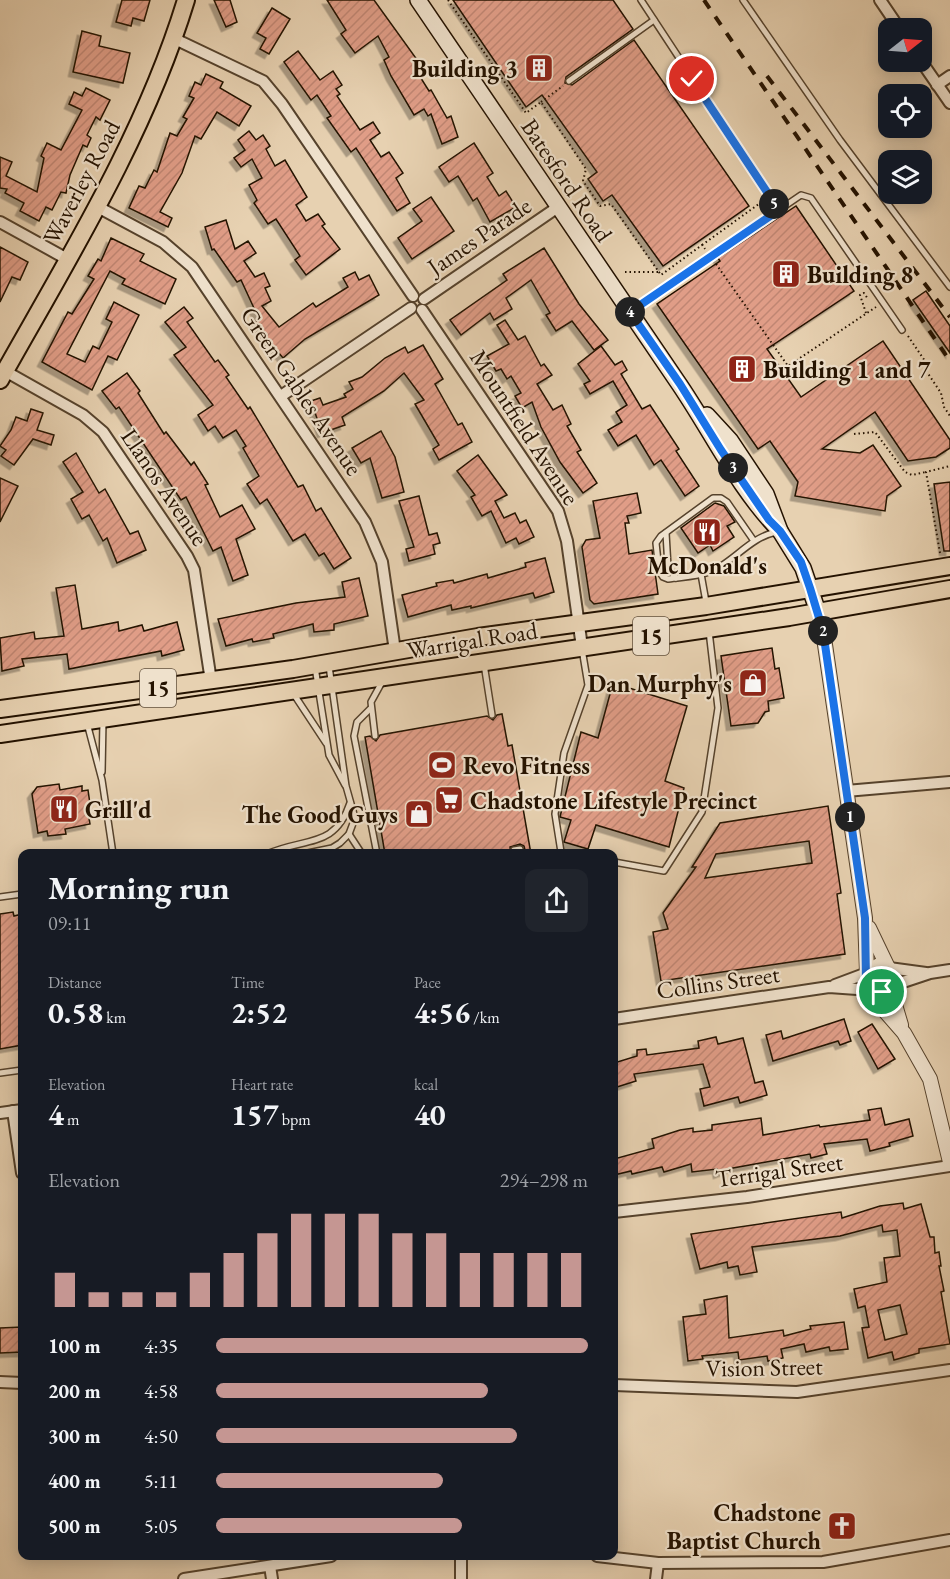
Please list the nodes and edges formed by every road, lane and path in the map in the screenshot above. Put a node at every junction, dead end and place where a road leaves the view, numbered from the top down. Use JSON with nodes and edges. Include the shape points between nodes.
{"nodes":[{"id":1,"x":186,"y":0,"type":"edge"},
{"id":2,"x":418,"y":0,"type":"edge"},
{"id":3,"x":448,"y":0,"type":"edge"},
{"id":4,"x":641,"y":0,"type":"edge"},
{"id":5,"x":742,"y":0,"type":"edge"},
{"id":6,"x":880,"y":0,"type":"edge"},
{"id":7,"x":892,"y":18,"type":"edge"},
{"id":8,"x":654,"y":20,"type":"junction"},
{"id":9,"x":175,"y":39,"type":"junction"},
{"id":10,"x":928,"y":72,"type":"edge"},
{"id":11,"x":950,"y":76,"type":"edge"},
{"id":12,"x":568,"y":81,"type":"joint"},
{"id":13,"x":937,"y":85,"type":"junction"},
{"id":14,"x":541,"y":102,"type":"junction"},
{"id":15,"x":950,"y":104,"type":"edge"},
{"id":16,"x":763,"y":201,"type":"dead end"},
{"id":17,"x":96,"y":206,"type":"junction"},
{"id":18,"x":558,"y":207,"type":"junction"},
{"id":19,"x":779,"y":210,"type":"junction"},
{"id":20,"x":0,"y":222,"type":"edge"},
{"id":21,"x":702,"y":245,"type":"junction"},
{"id":22,"x":711,"y":256,"type":"junction"},
{"id":23,"x":67,"y":259,"type":"junction"},
{"id":24,"x":625,"y":272,"type":"dead end"},
{"id":25,"x":659,"y":272,"type":"junction"},
{"id":26,"x":950,"y":287,"type":"edge"},
{"id":27,"x":418,"y":303,"type":"junction"},
{"id":28,"x":630,"y":312,"type":"junction"},
{"id":29,"x":866,"y":313,"type":"junction"},
{"id":30,"x":902,"y":330,"type":"joint"},
{"id":31,"x":2,"y":375,"type":"edge"},
{"id":32,"x":281,"y":396,"type":"junction"},
{"id":33,"x":950,"y":416,"type":"edge"},
{"id":34,"x":854,"y":435,"type":"dead end"},
{"id":35,"x":950,"y":466,"type":"edge"},
{"id":36,"x":926,"y":472,"type":"junction"},
{"id":37,"x":780,"y":531,"type":"junction"},
{"id":38,"x":666,"y":533,"type":"junction"},
{"id":39,"x":754,"y":541,"type":"junction"},
{"id":40,"x":945,"y":559,"type":"edge"},
{"id":41,"x":701,"y":574,"type":"junction"},
{"id":42,"x":676,"y":578,"type":"junction"},
{"id":43,"x":810,"y":588,"type":"junction"},
{"id":44,"x":950,"y":589,"type":"edge"},
{"id":45,"x":706,"y":606,"type":"junction"},
{"id":46,"x":818,"y":612,"type":"junction"},
{"id":47,"x":579,"y":621,"type":"junction"},
{"id":48,"x":709,"y":627,"type":"junction"},
{"id":49,"x":582,"y":647,"type":"junction"},
{"id":50,"x":395,"y":651,"type":"junction"},
{"id":51,"x":484,"y":662,"type":"junction"},
{"id":52,"x":321,"y":663,"type":"junction"},
{"id":53,"x":385,"y":678,"type":"junction"},
{"id":54,"x":211,"y":681,"type":"junction"},
{"id":55,"x":325,"y":687,"type":"junction"},
{"id":56,"x":293,"y":692,"type":"junction"},
{"id":57,"x":0,"y":709,"type":"edge"},
{"id":58,"x":370,"y":709,"type":"junction"},
{"id":59,"x":492,"y":715,"type":"dead end"},
{"id":60,"x":104,"y":720,"type":"junction"},
{"id":61,"x":86,"y":722,"type":"junction"},
{"id":62,"x":0,"y":734,"type":"edge"},
{"id":63,"x":375,"y":736,"type":"dead end"},
{"id":64,"x":328,"y":747,"type":"junction"},
{"id":65,"x":102,"y":780,"type":"junction"},
{"id":66,"x":950,"y":782,"type":"edge"},
{"id":67,"x":346,"y":786,"type":"junction"},
{"id":68,"x":846,"y":791,"type":"junction"},
{"id":69,"x":350,"y":803,"type":"junction"},
{"id":70,"x":349,"y":834,"type":"junction"},
{"id":71,"x":112,"y":849,"type":"edge"},
{"id":72,"x":280,"y":849,"type":"edge"},
{"id":73,"x":327,"y":849,"type":"edge"},
{"id":74,"x":359,"y":849,"type":"edge"},
{"id":75,"x":374,"y":849,"type":"edge"},
{"id":76,"x":561,"y":849,"type":"edge"},
{"id":77,"x":618,"y":863,"type":"edge"},
{"id":78,"x":18,"y":895,"type":"edge"},
{"id":79,"x":0,"y":897,"type":"edge"},
{"id":80,"x":865,"y":918,"type":"junction"},
{"id":81,"x":888,"y":968,"type":"junction"},
{"id":82,"x":950,"y":970,"type":"edge"},
{"id":83,"x":867,"y":973,"type":"junction"},
{"id":84,"x":930,"y":973,"type":"junction"},
{"id":85,"x":829,"y":987,"type":"junction"},
{"id":86,"x":891,"y":987,"type":"junction"},
{"id":87,"x":872,"y":990,"type":"junction"},
{"id":88,"x":618,"y":1018,"type":"edge"},
{"id":89,"x":904,"y":1033,"type":"junction"},
{"id":90,"x":18,"y":1071,"type":"edge"},
{"id":91,"x":0,"y":1073,"type":"edge"},
{"id":92,"x":18,"y":1110,"type":"edge"},
{"id":93,"x":0,"y":1113,"type":"edge"},
{"id":94,"x":950,"y":1164,"type":"edge"},
{"id":95,"x":618,"y":1212,"type":"edge"},
{"id":96,"x":950,"y":1370,"type":"edge"},
{"id":97,"x":0,"y":1382,"type":"edge"},
{"id":98,"x":18,"y":1383,"type":"edge"},
{"id":99,"x":618,"y":1385,"type":"edge"},
{"id":100,"x":950,"y":1540,"type":"edge"},
{"id":101,"x":618,"y":1558,"type":"edge"},
{"id":102,"x":307,"y":1560,"type":"edge"},
{"id":103,"x":461,"y":1560,"type":"edge"},
{"id":104,"x":658,"y":1563,"type":"junction"},
{"id":105,"x":270,"y":1566,"type":"junction"},
{"id":106,"x":184,"y":1579,"type":"edge"},
{"id":107,"x":272,"y":1579,"type":"edge"},
{"id":108,"x":461,"y":1579,"type":"edge"},
{"id":109,"x":656,"y":1579,"type":"edge"}],
"edges":[{"from":1,"to":9,"type":"main road","name":"Waverley Road"},
{"from":2,"to":18,"type":"main road","name":"Batesford Road"},
{"from":3,"to":14,"type":"path","via":[[526,113]]},
{"from":4,"to":8,"type":"lane"},
{"from":5,"to":26,"type":"lane"},
{"from":6,"to":7,"type":"street"},
{"from":8,"to":12,"type":"lane"},
{"from":8,"to":19,"type":"lane"},
{"from":9,"to":17,"type":"main road","name":"Waverley Road","via":[[145,115]]},
{"from":9,"to":27,"type":"street","name":"Mountfield Avenue","via":[[262,81],[282,104]]},
{"from":10,"to":13,"type":"street"},
{"from":11,"to":13,"type":"street"},
{"from":12,"to":14,"type":"path"},
{"from":13,"to":15,"type":"street"},
{"from":14,"to":25,"type":"path","via":[[586,169],[583,180],[600,206],[610,204]]},
{"from":16,"to":21,"type":"path"},
{"from":17,"to":23,"type":"main road","name":"Waverley Road"},
{"from":17,"to":32,"type":"street","name":"Green Gables Avenue","via":[[163,242],[192,267]]},
{"from":18,"to":27,"type":"street","name":"James Parade"},
{"from":18,"to":28,"type":"main road","name":"Batesford Road"},
{"from":19,"to":22,"type":"lane"},
{"from":19,"to":30,"type":"lane","via":[[801,195],[811,198]]},
{"from":20,"to":23,"type":"street"},
{"from":21,"to":22,"type":"path"},
{"from":21,"to":25,"type":"path"},
{"from":22,"to":28,"type":"lane"},
{"from":22,"to":29,"type":"path","via":[[788,366]]},
{"from":23,"to":31,"type":"main road","name":"Waverley Road"},
{"from":24,"to":25,"type":"path"},
{"from":27,"to":32,"type":"street","name":"James Parade"},
{"from":27,"to":47,"type":"street","name":"Mountfield Avenue","via":[[558,511],[567,541]]},
{"from":28,"to":37,"type":"main road","name":"Batesford Road"},
{"from":29,"to":29,"type":"path","via":[[875,307],[864,293],[860,295]]},
{"from":30,"to":33,"type":"path","via":[[927,364],[927,372]]},
{"from":31,"to":54,"type":"street","name":"Llanos Avenue","via":[[82,415],[104,432],[188,556],[194,570]]},
{"from":32,"to":50,"type":"street","name":"Green Gables Avenue","via":[[377,545]]},
{"from":34,"to":36,"type":"path","via":[[875,432],[905,472]]},
{"from":35,"to":36,"type":"path"},
{"from":36,"to":40,"type":"path"},
{"from":37,"to":39,"type":"lane","via":[[761,535]]},
{"from":37,"to":43,"type":"main road","name":"Batesford Road","via":[[801,562]]},
{"from":38,"to":39,"type":"lane","via":[[714,498],[721,498]]},
{"from":38,"to":42,"type":"lane","via":[[668,567]]},
{"from":38,"to":42,"type":"lane","via":[[656,543],[659,571],[665,578]]},
{"from":39,"to":41,"type":"lane"},
{"from":40,"to":43,"type":"main road","name":"Warrigal Road","number":"15"},
{"from":41,"to":42,"type":"lane"},
{"from":41,"to":45,"type":"lane"},
{"from":43,"to":45,"type":"main road","name":"Warrigal Road","number":"15"},
{"from":43,"to":46,"type":"main road","name":"Batesford Road"},
{"from":44,"to":46,"type":"main road","name":"Warrigal Road","number":"15"},
{"from":45,"to":47,"type":"main road","name":"Warrigal Road","number":"15"},
{"from":46,"to":48,"type":"main road","name":"Warrigal Road","number":"15"},
{"from":46,"to":68,"type":"street","name":"Batesford Road"},
{"from":47,"to":49,"type":"street","name":"Mountfield Avenue"},
{"from":47,"to":50,"type":"main road","name":"Warrigal Road","number":"15"},
{"from":48,"to":49,"type":"main road","name":"Warrigal Road","number":"15"},
{"from":48,"to":77,"type":"lane","via":[[718,708],[702,812],[664,871]]},
{"from":49,"to":51,"type":"main road","name":"Warrigal Road","number":"15"},
{"from":49,"to":76,"type":"lane","via":[[588,685],[564,753],[555,814]]},
{"from":50,"to":52,"type":"main road","name":"Warrigal Road","number":"15"},
{"from":51,"to":53,"type":"main road","name":"Warrigal Road","number":"15"},
{"from":51,"to":59,"type":"lane"},
{"from":52,"to":54,"type":"main road","name":"Warrigal Road","number":"15"},
{"from":52,"to":55,"type":"lane"},
{"from":52,"to":55,"type":"lane"},
{"from":53,"to":55,"type":"main road","name":"Warrigal Road","number":"15"},
{"from":53,"to":58,"type":"lane"},
{"from":54,"to":57,"type":"main road","name":"Warrigal Road","number":"15"},
{"from":55,"to":56,"type":"main road","name":"Warrigal Road","number":"15"},
{"from":55,"to":64,"type":"lane"},
{"from":55,"to":67,"type":"lane"},
{"from":56,"to":60,"type":"main road","name":"Warrigal Road","number":"15"},
{"from":56,"to":64,"type":"lane"},
{"from":58,"to":63,"type":"lane"},
{"from":58,"to":75,"type":"lane","via":[[357,722],[354,736]]},
{"from":60,"to":61,"type":"main road","name":"Warrigal Road","number":"15"},
{"from":60,"to":65,"type":"lane"},
{"from":61,"to":62,"type":"main road","name":"Warrigal Road","number":"15"},
{"from":61,"to":65,"type":"lane"},
{"from":64,"to":67,"type":"lane"},
{"from":65,"to":71,"type":"lane"},
{"from":66,"to":68,"type":"street"},
{"from":67,"to":69,"type":"lane"},
{"from":68,"to":80,"type":"street","name":"Batesford Road"},
{"from":69,"to":70,"type":"lane","via":[[355,818]]},
{"from":69,"to":72,"type":"lane","via":[[342,824],[331,834]]},
{"from":70,"to":73,"type":"lane"},
{"from":70,"to":74,"type":"lane"},
{"from":78,"to":79,"type":"lane"},
{"from":80,"to":81,"type":"street","name":"Batesford Road"},
{"from":80,"to":83,"type":"street","name":"Batesford Road"},
{"from":81,"to":83,"type":"street","via":[[879,964]]},
{"from":81,"to":84,"type":"street"},
{"from":81,"to":86,"type":"street","via":[[893,975]]},
{"from":82,"to":84,"type":"street"},
{"from":83,"to":85,"type":"street","name":"Collins Street"},
{"from":83,"to":87,"type":"street","via":[[866,982]]},
{"from":84,"to":86,"type":"street"},
{"from":85,"to":87,"type":"street","name":"Collins Street"},
{"from":85,"to":88,"type":"street","name":"Collins Street"},
{"from":86,"to":87,"type":"street","via":[[882,992]]},
{"from":86,"to":89,"type":"street"},
{"from":87,"to":89,"type":"street"},
{"from":89,"to":94,"type":"street","via":[[933,1087]]},
{"from":90,"to":91,"type":"lane"},
{"from":92,"to":93,"type":"street"},
{"from":94,"to":95,"type":"street","name":"Terrigal Street","via":[[747,1197]]},
{"from":96,"to":99,"type":"street","name":"Vision Street","via":[[797,1392]]},
{"from":97,"to":98,"type":"street"},
{"from":100,"to":104,"type":"street","via":[[823,1562]]},
{"from":101,"to":104,"type":"street"},
{"from":102,"to":105,"type":"street"},
{"from":103,"to":108,"type":"street"},
{"from":104,"to":109,"type":"street"},
{"from":105,"to":106,"type":"street"},
{"from":105,"to":107,"type":"street"}]}
